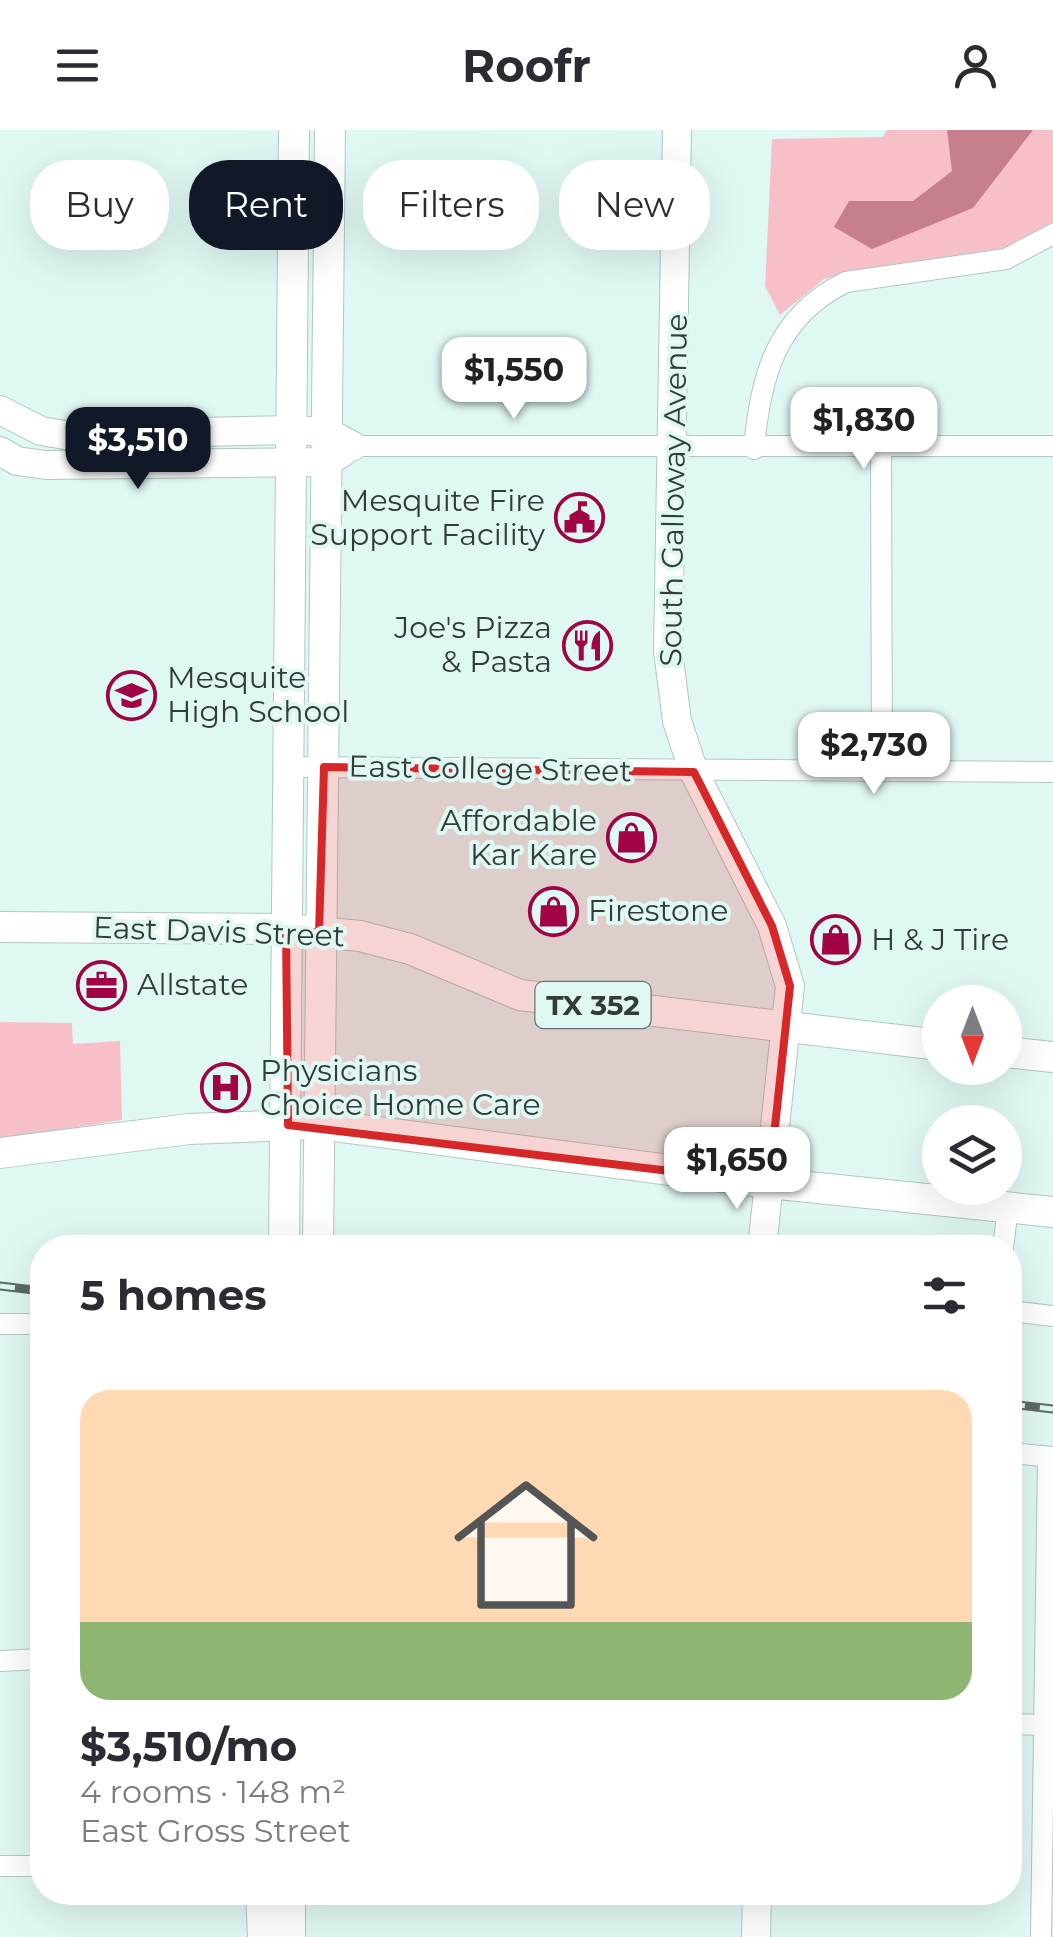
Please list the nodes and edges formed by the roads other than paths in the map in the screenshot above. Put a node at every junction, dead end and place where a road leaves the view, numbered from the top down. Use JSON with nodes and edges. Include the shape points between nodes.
{"nodes":[{"id":1,"x":294,"y":130,"type":"edge"},
{"id":2,"x":330,"y":130,"type":"edge"},
{"id":3,"x":677,"y":130,"type":"edge"},
{"id":4,"x":1053,"y":234,"type":"edge"},
{"id":5,"x":293,"y":290,"type":"junction"},
{"id":6,"x":328,"y":291,"type":"junction"},
{"id":7,"x":0,"y":410,"type":"edge"},
{"id":8,"x":292,"y":430,"type":"junction"},
{"id":9,"x":1053,"y":446,"type":"edge"},
{"id":10,"x":336,"y":447,"type":"junction"},
{"id":11,"x":675,"y":447,"type":"junction"},
{"id":12,"x":881,"y":447,"type":"junction"},
{"id":13,"x":754,"y":449,"type":"junction"},
{"id":14,"x":0,"y":452,"type":"edge"},
{"id":15,"x":291,"y":461,"type":"junction"},
{"id":16,"x":286,"y":767,"type":"junction"},
{"id":17,"x":324,"y":767,"type":"junction"},
{"id":18,"x":694,"y":772,"type":"junction"},
{"id":19,"x":882,"y":772,"type":"junction"},
{"id":20,"x":1053,"y":772,"type":"edge"},
{"id":21,"x":0,"y":927,"type":"edge"},
{"id":22,"x":286,"y":930,"type":"junction"},
{"id":23,"x":320,"y":933,"type":"junction"},
{"id":24,"x":785,"y":1028,"type":"junction"},
{"id":25,"x":922,"y":1043,"type":"edge"},
{"id":26,"x":1022,"y":1054,"type":"edge"},
{"id":27,"x":1053,"y":1057,"type":"edge"},
{"id":28,"x":303,"y":1125,"type":"junction"},
{"id":29,"x":0,"y":1153,"type":"edge"},
{"id":30,"x":770,"y":1184,"type":"junction"},
{"id":31,"x":1008,"y":1207,"type":"junction"},
{"id":32,"x":1053,"y":1212,"type":"edge"},
{"id":33,"x":286,"y":1235,"type":"edge"},
{"id":34,"x":316,"y":1235,"type":"edge"},
{"id":35,"x":764,"y":1235,"type":"edge"},
{"id":36,"x":1005,"y":1235,"type":"edge"},
{"id":37,"x":1022,"y":1313,"type":"edge"},
{"id":38,"x":1053,"y":1316,"type":"edge"},
{"id":39,"x":0,"y":1324,"type":"edge"},
{"id":40,"x":30,"y":1324,"type":"edge"},
{"id":41,"x":1022,"y":1454,"type":"edge"},
{"id":42,"x":1051,"y":1457,"type":"edge"},
{"id":43,"x":30,"y":1660,"type":"edge"},
{"id":44,"x":0,"y":1661,"type":"edge"},
{"id":45,"x":1022,"y":1724,"type":"edge"},
{"id":46,"x":1048,"y":1725,"type":"edge"},
{"id":47,"x":0,"y":1866,"type":"edge"},
{"id":48,"x":30,"y":1866,"type":"edge"},
{"id":49,"x":262,"y":1905,"type":"edge"},
{"id":50,"x":290,"y":1905,"type":"edge"},
{"id":51,"x":757,"y":1905,"type":"edge"},
{"id":52,"x":263,"y":1937,"type":"edge"},
{"id":53,"x":290,"y":1937,"type":"edge"},
{"id":54,"x":756,"y":1937,"type":"edge"},
{"id":55,"x":1041,"y":1937,"type":"edge"}],
"edges":[{"from":1,"to":5,"type":"main road"},
{"from":2,"to":6,"type":"main road"},
{"from":3,"to":11,"type":"main road","name":"South Galloway Avenue"},
{"from":4,"to":13,"type":"street","via":[[1006,259],[846,282],[824,293],[787,326],[766,368]]},
{"from":5,"to":6,"type":"main road"},
{"from":5,"to":8,"type":"main road"},
{"from":6,"to":10,"type":"main road"},
{"from":7,"to":8,"type":"main road","via":[[66,435]]},
{"from":8,"to":10,"type":"main road"},
{"from":8,"to":15,"type":"main road"},
{"from":9,"to":12,"type":"street"},
{"from":10,"to":11,"type":"street"},
{"from":10,"to":15,"type":"main road"},
{"from":10,"to":17,"type":"main road"},
{"from":11,"to":13,"type":"street"},
{"from":11,"to":18,"type":"main road","name":"South Galloway Avenue","via":[[668,650],[677,721]]},
{"from":12,"to":13,"type":"street"},
{"from":12,"to":19,"type":"street"},
{"from":14,"to":15,"type":"main road","via":[[46,465]]},
{"from":15,"to":16,"type":"main road"},
{"from":16,"to":17,"type":"street","name":"East College Street"},
{"from":16,"to":22,"type":"main road"},
{"from":17,"to":18,"type":"street","name":"East College Street"},
{"from":17,"to":23,"type":"main road"},
{"from":18,"to":19,"type":"street","name":"East College Street"},
{"from":18,"to":24,"type":"main road","name":"South Galloway Avenue","via":[[772,926],[790,986]]},
{"from":19,"to":20,"type":"street","name":"East College Street"},
{"from":21,"to":22,"type":"main road","name":"East Davis Street","number":"TX 352"},
{"from":22,"to":23,"type":"main road","name":"East Davis Street","number":"TX 352"},
{"from":22,"to":28,"type":"main road"},
{"from":23,"to":24,"type":"main road","name":"East Davis Street","number":"TX 352","via":[[410,949],[520,996]]},
{"from":23,"to":28,"type":"main road"},
{"from":24,"to":25,"type":"main road","number":"TX 352"},
{"from":24,"to":30,"type":"main road","name":"South Galloway Avenue"},
{"from":26,"to":27,"type":"main road"},
{"from":28,"to":29,"type":"main road","via":[[189,1129]]},
{"from":28,"to":30,"type":"main road"},
{"from":28,"to":33,"type":"main road"},
{"from":28,"to":34,"type":"main road"},
{"from":30,"to":31,"type":"main road"},
{"from":30,"to":35,"type":"main road","name":"South Galloway Avenue"},
{"from":31,"to":32,"type":"main road"},
{"from":31,"to":36,"type":"street"},
{"from":37,"to":38,"type":"street"},
{"from":39,"to":40,"type":"street"},
{"from":41,"to":42,"type":"street"},
{"from":42,"to":46,"type":"street"},
{"from":43,"to":44,"type":"street"},
{"from":45,"to":46,"type":"street"},
{"from":46,"to":55,"type":"street"},
{"from":47,"to":48,"type":"street"},
{"from":49,"to":52,"type":"main road"},
{"from":50,"to":53,"type":"main road"},
{"from":51,"to":54,"type":"main road"}]}
